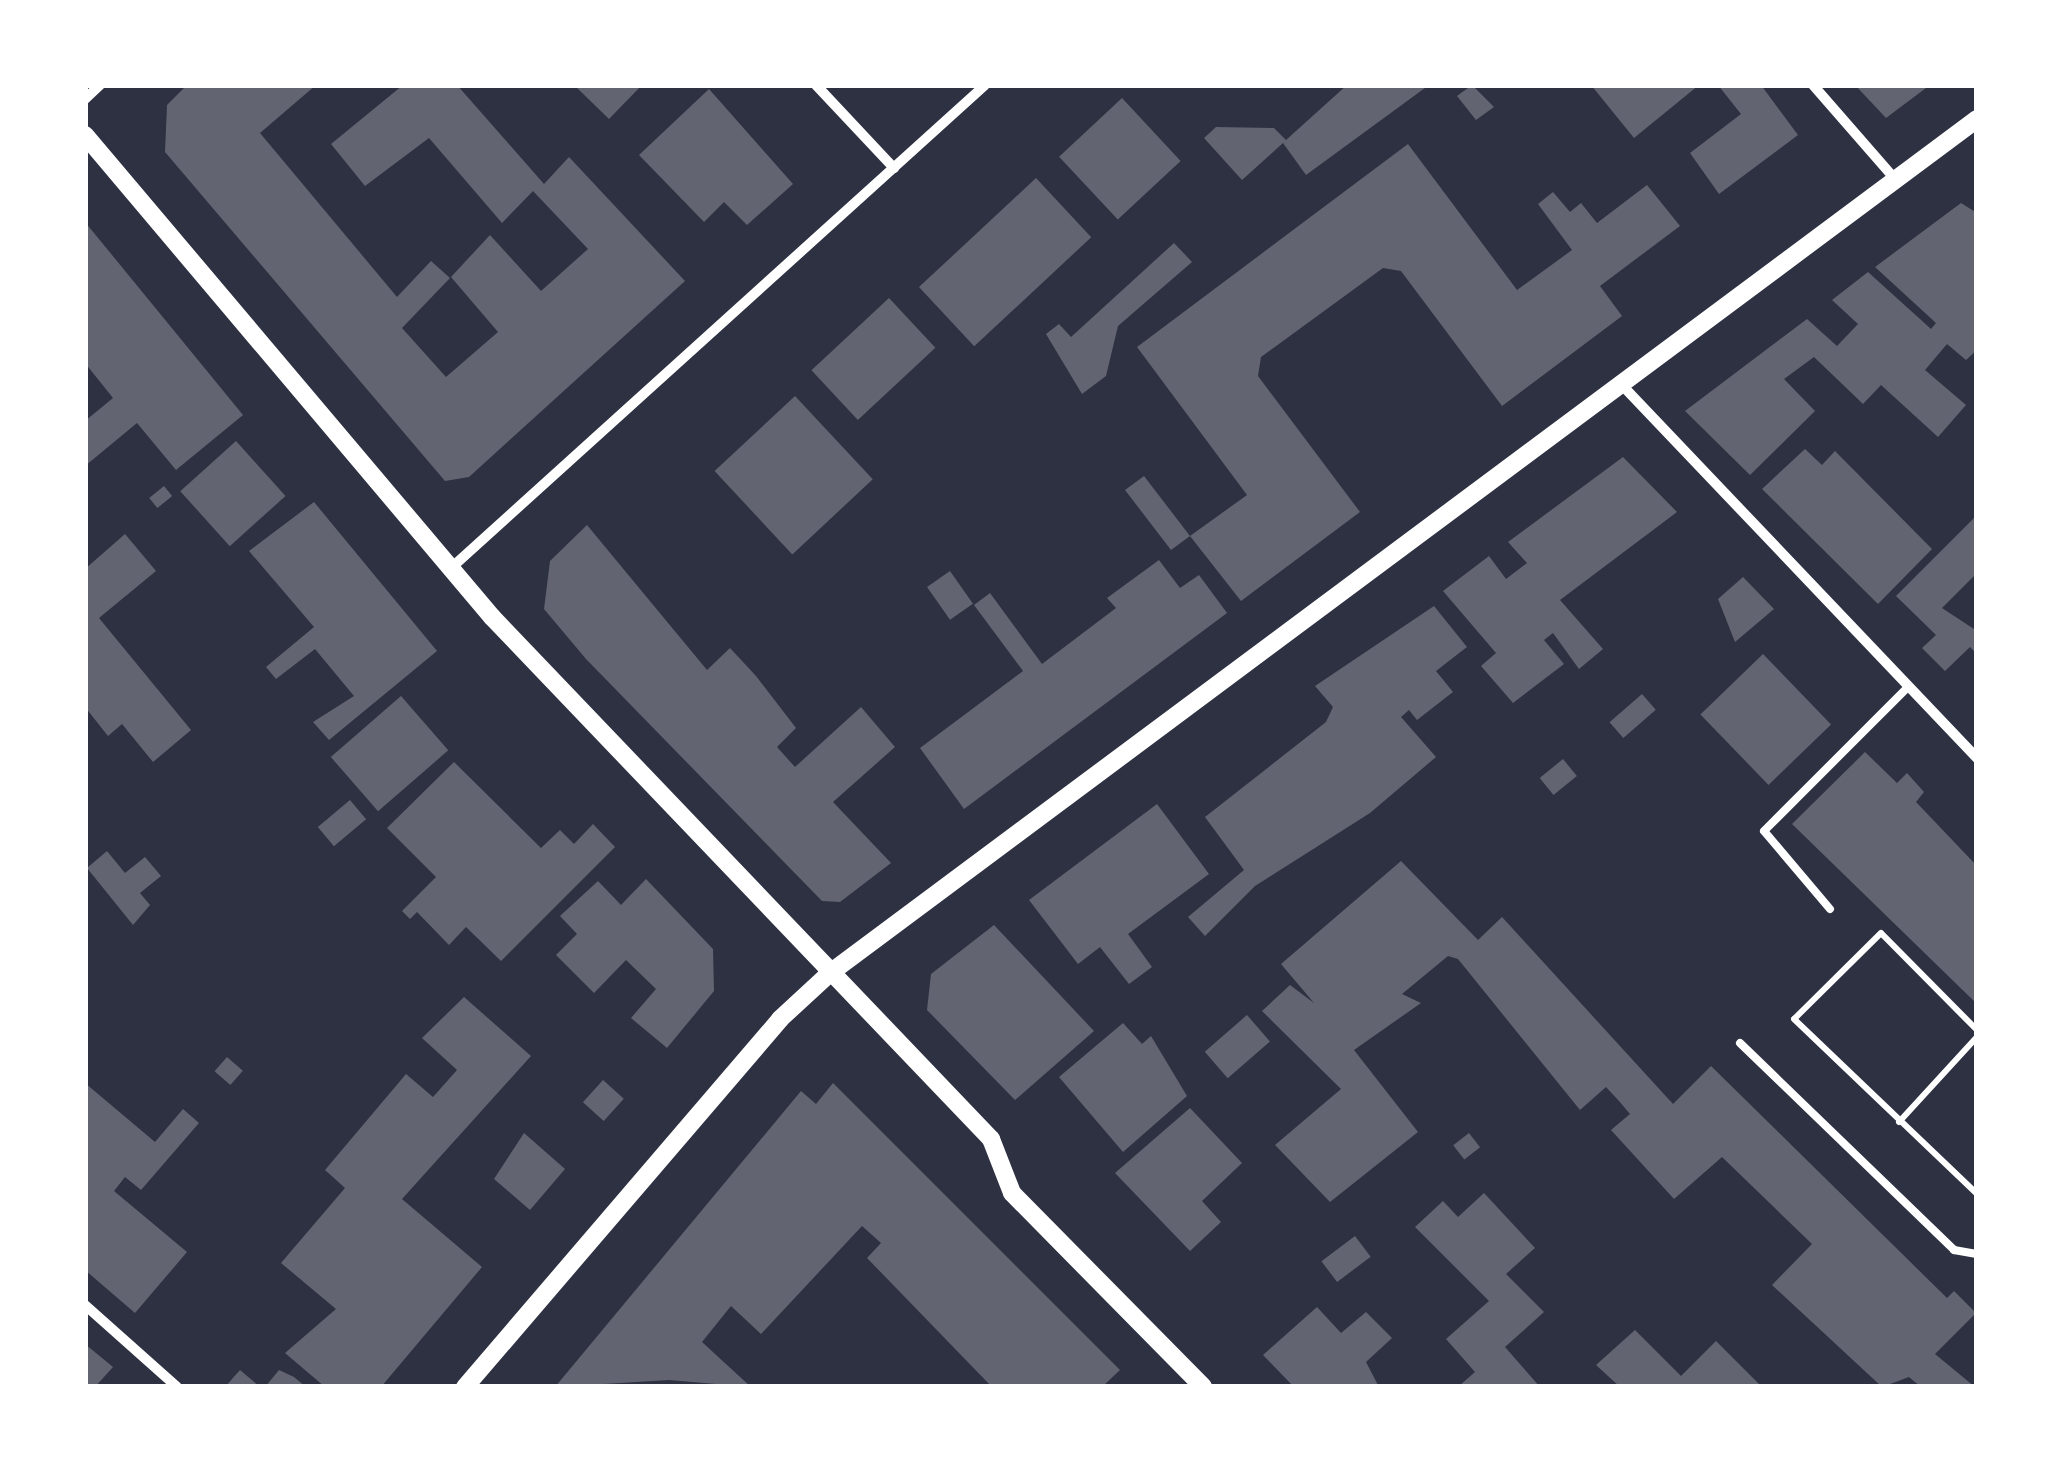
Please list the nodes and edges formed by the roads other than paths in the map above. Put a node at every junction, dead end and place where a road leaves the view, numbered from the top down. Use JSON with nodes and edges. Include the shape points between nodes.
{"nodes":[{"id":1,"x":100,"y":85,"type":"edge"},
{"id":2,"x":816,"y":85,"type":"edge"},
{"id":3,"x":985,"y":85,"type":"edge"},
{"id":4,"x":1813,"y":85,"type":"edge"},
{"id":5,"x":85,"y":98,"type":"edge"},
{"id":6,"x":1977,"y":118,"type":"edge"},
{"id":7,"x":85,"y":135,"type":"edge"},
{"id":8,"x":894,"y":168,"type":"junction"},
{"id":9,"x":1895,"y":179,"type":"junction"},
{"id":10,"x":1620,"y":382,"type":"junction"},
{"id":11,"x":450,"y":569,"type":"junction"},
{"id":12,"x":1906,"y":688,"type":"junction"},
{"id":13,"x":1977,"y":758,"type":"edge"},
{"id":14,"x":1830,"y":909,"type":"dead end"},
{"id":15,"x":830,"y":972,"type":"junction"},
{"id":16,"x":1740,"y":1043,"type":"dead end"},
{"id":17,"x":1977,"y":1254,"type":"edge"},
{"id":18,"x":85,"y":1306,"type":"edge"},
{"id":19,"x":177,"y":1387,"type":"edge"},
{"id":20,"x":465,"y":1387,"type":"edge"},
{"id":21,"x":1203,"y":1387,"type":"edge"}],
"edges":[{"from":1,"to":5,"type":"street"},
{"from":2,"to":8,"type":"street"},
{"from":3,"to":8,"type":"street"},
{"from":4,"to":9,"type":"street"},
{"from":6,"to":9,"type":"street"},
{"from":7,"to":11,"type":"street"},
{"from":8,"to":11,"type":"street"},
{"from":9,"to":10,"type":"street"},
{"from":10,"to":12,"type":"street"},
{"from":10,"to":15,"type":"street"},
{"from":11,"to":15,"type":"street"},
{"from":12,"to":13,"type":"street"},
{"from":12,"to":14,"type":"lane","via":[[1764,831]]},
{"from":15,"to":20,"type":"street","via":[[780,1019]]},
{"from":15,"to":21,"type":"street","via":[[991,1139],[1012,1193]]},
{"from":16,"to":17,"type":"lane","via":[[1954,1250]]},
{"from":18,"to":19,"type":"street"}]}
